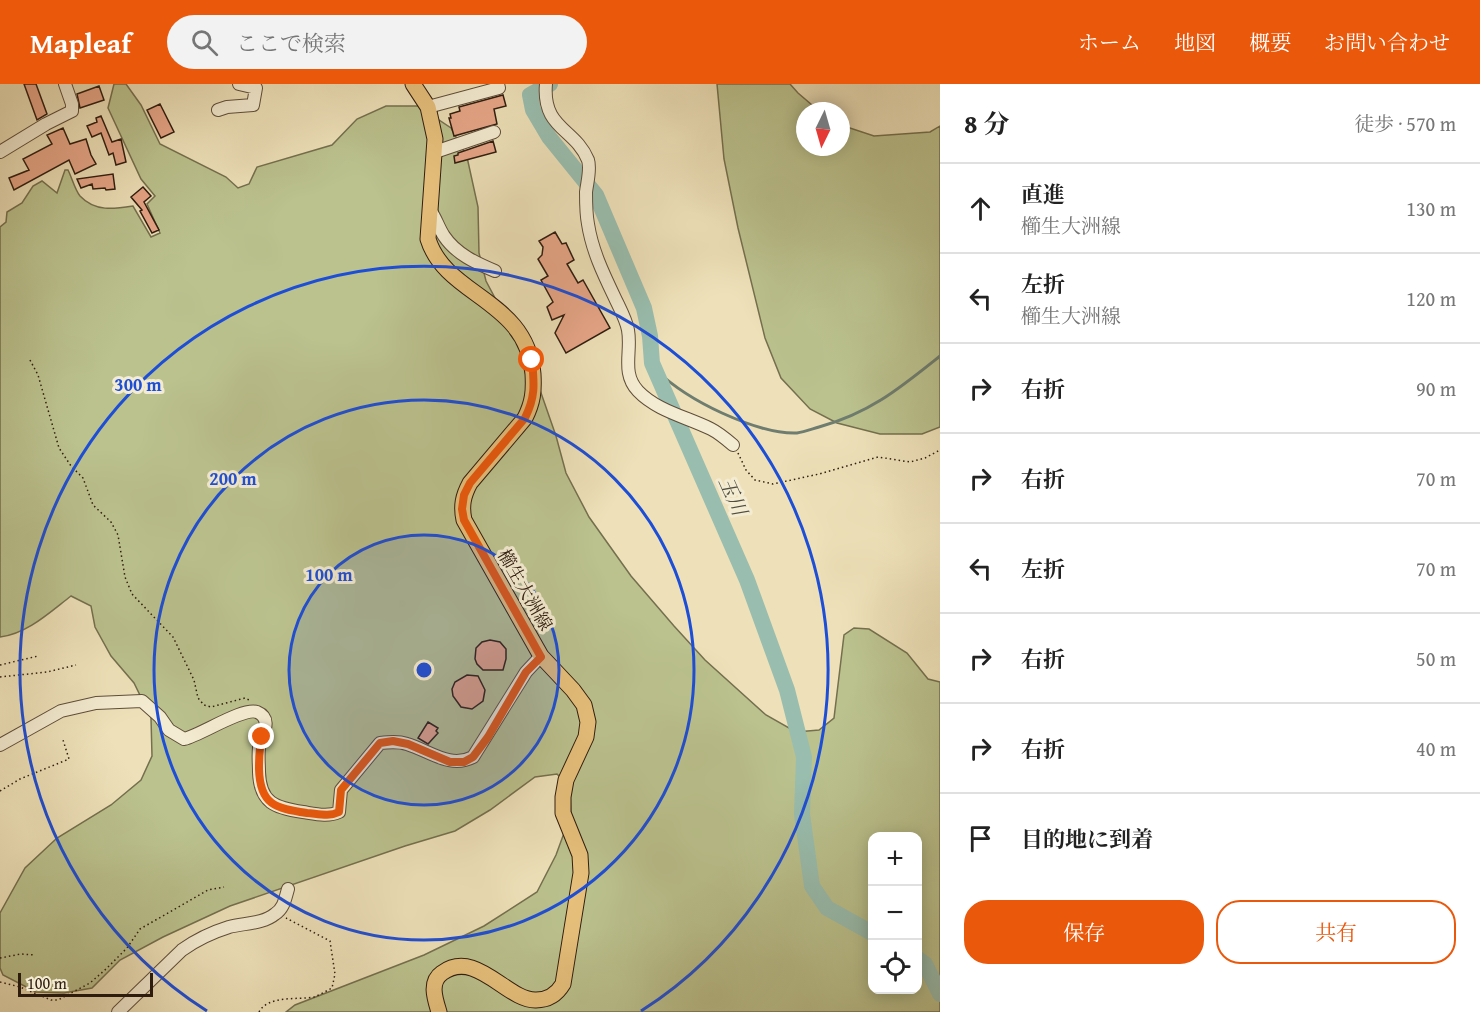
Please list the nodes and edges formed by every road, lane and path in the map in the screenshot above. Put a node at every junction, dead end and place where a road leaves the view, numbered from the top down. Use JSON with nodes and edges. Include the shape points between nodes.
{"nodes":[{"id":1,"x":65,"y":84,"type":"edge"},
{"id":2,"x":239,"y":84,"type":"edge"},
{"id":3,"x":413,"y":84,"type":"edge"},
{"id":4,"x":498,"y":84,"type":"edge"},
{"id":5,"x":546,"y":84,"type":"edge"},
{"id":6,"x":428,"y":107,"type":"junction"},
{"id":7,"x":218,"y":110,"type":"dead end"},
{"id":8,"x":494,"y":132,"type":"dead end"},
{"id":9,"x":0,"y":152,"type":"edge"},
{"id":10,"x":435,"y":152,"type":"junction"},
{"id":11,"x":430,"y":210,"type":"junction"},
{"id":12,"x":495,"y":271,"type":"dead end"},
{"id":13,"x":30,"y":360,"type":"dead end"},
{"id":14,"x":733,"y":445,"type":"joint"},
{"id":15,"x":940,"y":450,"type":"edge"},
{"id":16,"x":38,"y":656,"type":"dead end"},
{"id":17,"x":541,"y":657,"type":"junction"},
{"id":18,"x":0,"y":665,"type":"edge"},
{"id":19,"x":76,"y":665,"type":"dead end"},
{"id":20,"x":0,"y":677,"type":"edge"},
{"id":21,"x":251,"y":711,"type":"junction"},
{"id":22,"x":63,"y":740,"type":"dead end"},
{"id":23,"x":0,"y":745,"type":"edge"},
{"id":24,"x":0,"y":791,"type":"edge"},
{"id":25,"x":224,"y":887,"type":"dead end"},
{"id":26,"x":288,"y":889,"type":"dead end"},
{"id":27,"x":277,"y":913,"type":"junction"},
{"id":28,"x":35,"y":955,"type":"dead end"},
{"id":29,"x":0,"y":958,"type":"edge"},
{"id":30,"x":0,"y":982,"type":"edge"},
{"id":31,"x":118,"y":1012,"type":"edge"},
{"id":32,"x":259,"y":1012,"type":"edge"},
{"id":33,"x":439,"y":1012,"type":"edge"}],
"edges":[{"from":1,"to":9,"type":"street","via":[[72,111]]},
{"from":2,"to":7,"type":"street","via":[[256,88],[253,105]]},
{"from":3,"to":6,"type":"main road","name":"櫛生大洲線"},
{"from":4,"to":6,"type":"street","via":[[499,88]]},
{"from":5,"to":14,"type":"street","via":[[544,100],[549,112],[589,162],[588,223],[597,258],[628,331],[627,370],[631,382],[652,401],[712,430]]},
{"from":6,"to":10,"type":"main road","name":"櫛生大洲線"},
{"from":8,"to":10,"type":"street"},
{"from":10,"to":11,"type":"main road","name":"櫛生大洲線"},
{"from":11,"to":12,"type":"street","via":[[444,236],[459,252]]},
{"from":11,"to":17,"type":"main road","name":"櫛生大洲線","via":[[428,239],[440,262],[502,311],[518,330],[532,360],[531,406],[470,483],[462,509],[481,552]]},
{"from":13,"to":21,"type":"path","via":[[59,448],[83,478],[93,505],[111,522],[118,536],[132,594],[173,638],[204,705],[211,707],[245,698],[252,703]]},
{"from":14,"to":15,"type":"path","via":[[755,480],[773,484],[878,457],[910,462]]},
{"from":16,"to":18,"type":"path"},
{"from":17,"to":21,"type":"street","via":[[526,672],[473,757],[450,762],[408,744],[380,743],[341,790],[339,812],[332,816],[274,805],[263,795],[259,749],[266,722]]},
{"from":17,"to":33,"type":"main road","name":"櫛生大洲線","via":[[584,705],[588,722],[586,737],[562,796],[563,813],[580,855],[581,873],[563,984],[550,997],[536,1000],[466,966],[452,968],[440,974],[434,985]]},
{"from":19,"to":20,"type":"path"},
{"from":21,"to":23,"type":"street","via":[[184,739],[168,730],[142,701],[96,703],[61,711]]},
{"from":22,"to":24,"type":"path","via":[[69,759]]},
{"from":25,"to":30,"type":"path","via":[[208,890],[140,929],[127,948],[90,983],[58,1000]]},
{"from":26,"to":27,"type":"street","via":[[284,905]]},
{"from":27,"to":31,"type":"street","via":[[193,942]]},
{"from":27,"to":32,"type":"path","via":[[330,940],[335,974],[332,988],[319,995],[272,1002]]},
{"from":28,"to":29,"type":"path"}]}
